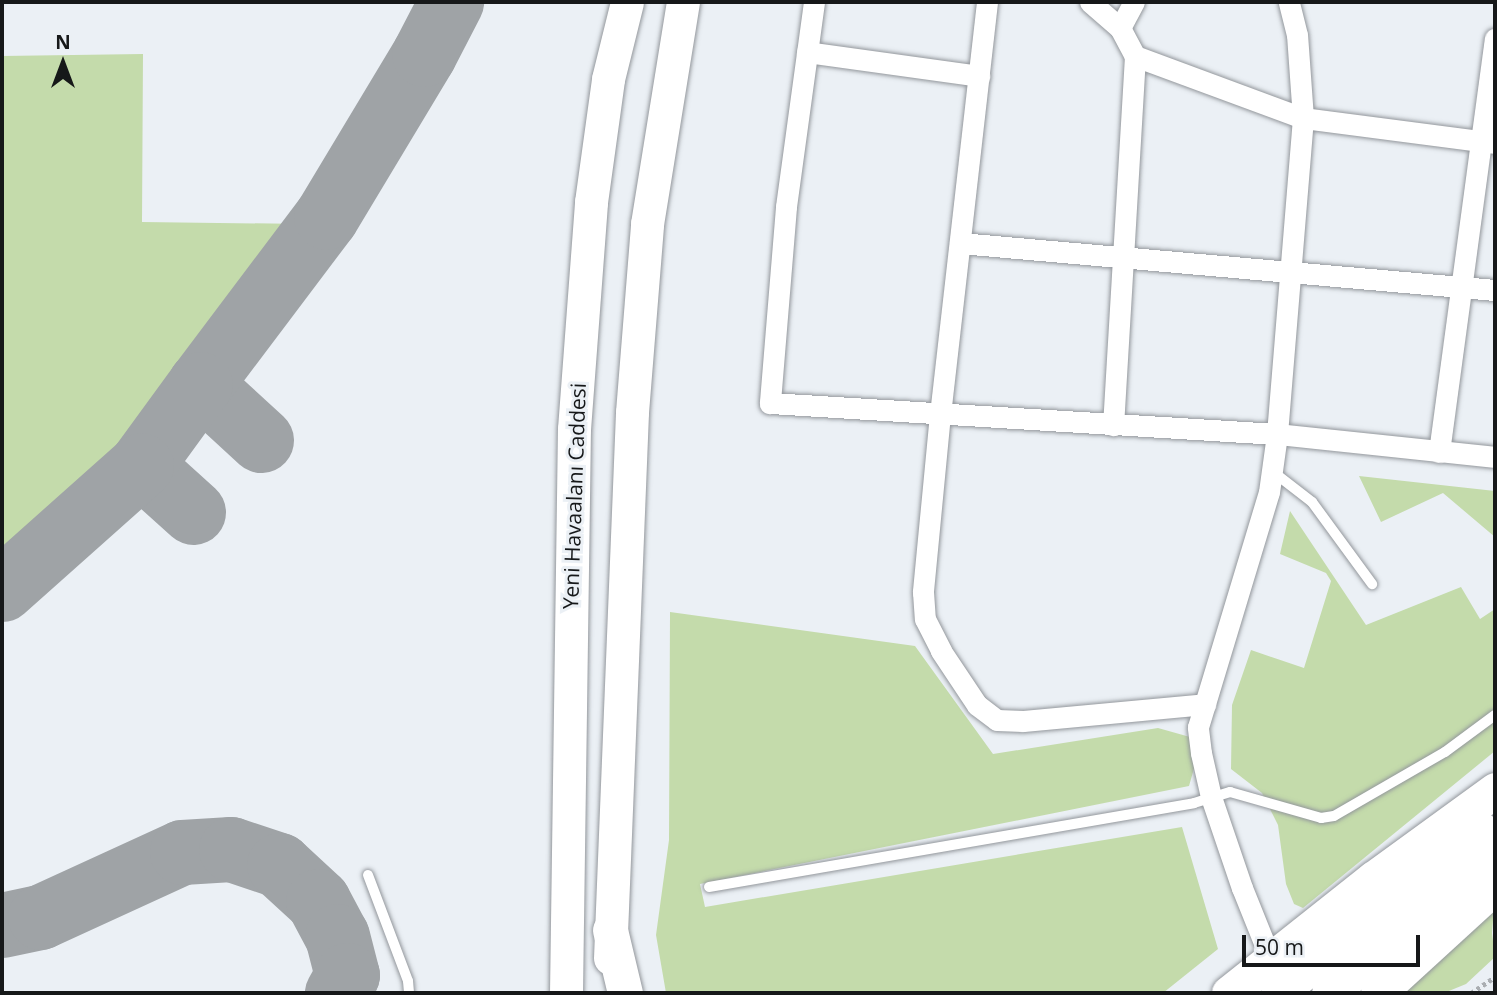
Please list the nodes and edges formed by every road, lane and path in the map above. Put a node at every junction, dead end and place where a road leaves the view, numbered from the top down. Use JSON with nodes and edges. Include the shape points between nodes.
{"nodes":[{"id":1,"x":626,"y":2,"type":"edge"},
{"id":2,"x":683,"y":2,"type":"edge"},
{"id":3,"x":814,"y":2,"type":"edge"},
{"id":4,"x":987,"y":2,"type":"edge"},
{"id":5,"x":1090,"y":2,"type":"edge"},
{"id":6,"x":1135,"y":2,"type":"edge"},
{"id":7,"x":1289,"y":2,"type":"edge"},
{"id":8,"x":1120,"y":28,"type":"junction"},
{"id":9,"x":1495,"y":39,"type":"edge"},
{"id":10,"x":807,"y":52,"type":"junction"},
{"id":11,"x":1135,"y":56,"type":"junction"},
{"id":12,"x":979,"y":76,"type":"junction"},
{"id":13,"x":1303,"y":118,"type":"junction"},
{"id":14,"x":1488,"y":142,"type":"edge"},
{"id":15,"x":960,"y":243,"type":"junction"},
{"id":16,"x":1122,"y":258,"type":"junction"},
{"id":17,"x":1292,"y":274,"type":"junction"},
{"id":18,"x":1461,"y":285,"type":"junction"},
{"id":19,"x":1495,"y":290,"type":"edge"},
{"id":20,"x":940,"y":414,"type":"junction"},
{"id":21,"x":1113,"y":425,"type":"junction"},
{"id":22,"x":1277,"y":435,"type":"junction"},
{"id":23,"x":1439,"y":452,"type":"junction"},
{"id":24,"x":1495,"y":457,"type":"edge"},
{"id":25,"x":1272,"y":471,"type":"junction"},
{"id":26,"x":1373,"y":584,"type":"dead end"},
{"id":27,"x":1205,"y":704,"type":"junction"},
{"id":28,"x":1495,"y":715,"type":"edge"},
{"id":29,"x":1495,"y":790,"type":"edge"},
{"id":30,"x":1211,"y":797,"type":"junction"},
{"id":31,"x":1495,"y":819,"type":"edge"},
{"id":32,"x":1495,"y":858,"type":"edge"},
{"id":33,"x":368,"y":875,"type":"dead end"},
{"id":34,"x":709,"y":887,"type":"dead end"},
{"id":35,"x":1495,"y":887,"type":"edge"},
{"id":36,"x":610,"y":930,"type":"junction"},
{"id":37,"x":1272,"y":960,"type":"junction"},
{"id":38,"x":1495,"y":977,"type":"edge"},
{"id":39,"x":409,"y":993,"type":"edge"},
{"id":40,"x":566,"y":993,"type":"edge"},
{"id":41,"x":610,"y":993,"type":"edge"},
{"id":42,"x":625,"y":993,"type":"edge"},
{"id":43,"x":1229,"y":993,"type":"edge"},
{"id":44,"x":1278,"y":993,"type":"edge"},
{"id":45,"x":1329,"y":993,"type":"edge"},
{"id":46,"x":1378,"y":993,"type":"edge"},
{"id":47,"x":1471,"y":993,"type":"edge"}],
"edges":[{"from":1,"to":40,"type":"main road","name":"Yeni Havaalanı Caddesi","via":[[608,79],[591,202],[575,417]]},
{"from":2,"to":36,"type":"main road","via":[[647,224],[633,398]]},
{"from":3,"to":10,"type":"street"},
{"from":4,"to":12,"type":"street"},
{"from":5,"to":8,"type":"street"},
{"from":6,"to":8,"type":"street"},
{"from":7,"to":13,"type":"street","via":[[1297,35]]},
{"from":8,"to":11,"type":"street"},
{"from":9,"to":14,"type":"street"},
{"from":10,"to":12,"type":"street"},
{"from":10,"to":20,"type":"street","via":[[786,207],[770,403]]},
{"from":11,"to":13,"type":"street"},
{"from":11,"to":16,"type":"street"},
{"from":12,"to":15,"type":"street"},
{"from":13,"to":14,"type":"street"},
{"from":13,"to":17,"type":"street"},
{"from":14,"to":18,"type":"street"},
{"from":15,"to":16,"type":"street"},
{"from":15,"to":20,"type":"street"},
{"from":16,"to":17,"type":"street"},
{"from":16,"to":21,"type":"street"},
{"from":17,"to":18,"type":"street"},
{"from":17,"to":22,"type":"street"},
{"from":18,"to":19,"type":"street"},
{"from":18,"to":23,"type":"street"},
{"from":20,"to":21,"type":"street"},
{"from":20,"to":27,"type":"street","via":[[923,592],[925,619],[977,705],[997,720],[1023,721]]},
{"from":21,"to":22,"type":"street"},
{"from":22,"to":23,"type":"street"},
{"from":22,"to":25,"type":"street"},
{"from":23,"to":24,"type":"street"},
{"from":25,"to":26,"type":"lane","via":[[1312,502]]},
{"from":25,"to":27,"type":"street"},
{"from":27,"to":30,"type":"street","via":[[1198,727]]},
{"from":28,"to":30,"type":"lane","via":[[1445,752],[1334,816],[1321,818],[1230,792]]},
{"from":29,"to":37,"type":"highway"},
{"from":30,"to":34,"type":"lane"},
{"from":30,"to":37,"type":"street"},
{"from":31,"to":44,"type":"highway"},
{"from":32,"to":45,"type":"highway"},
{"from":33,"to":39,"type":"lane"},
{"from":35,"to":46,"type":"highway"},
{"from":36,"to":41,"type":"main road"},
{"from":36,"to":42,"type":"highway"},
{"from":37,"to":43,"type":"highway"},
{"from":38,"to":47,"type":"path"}]}
